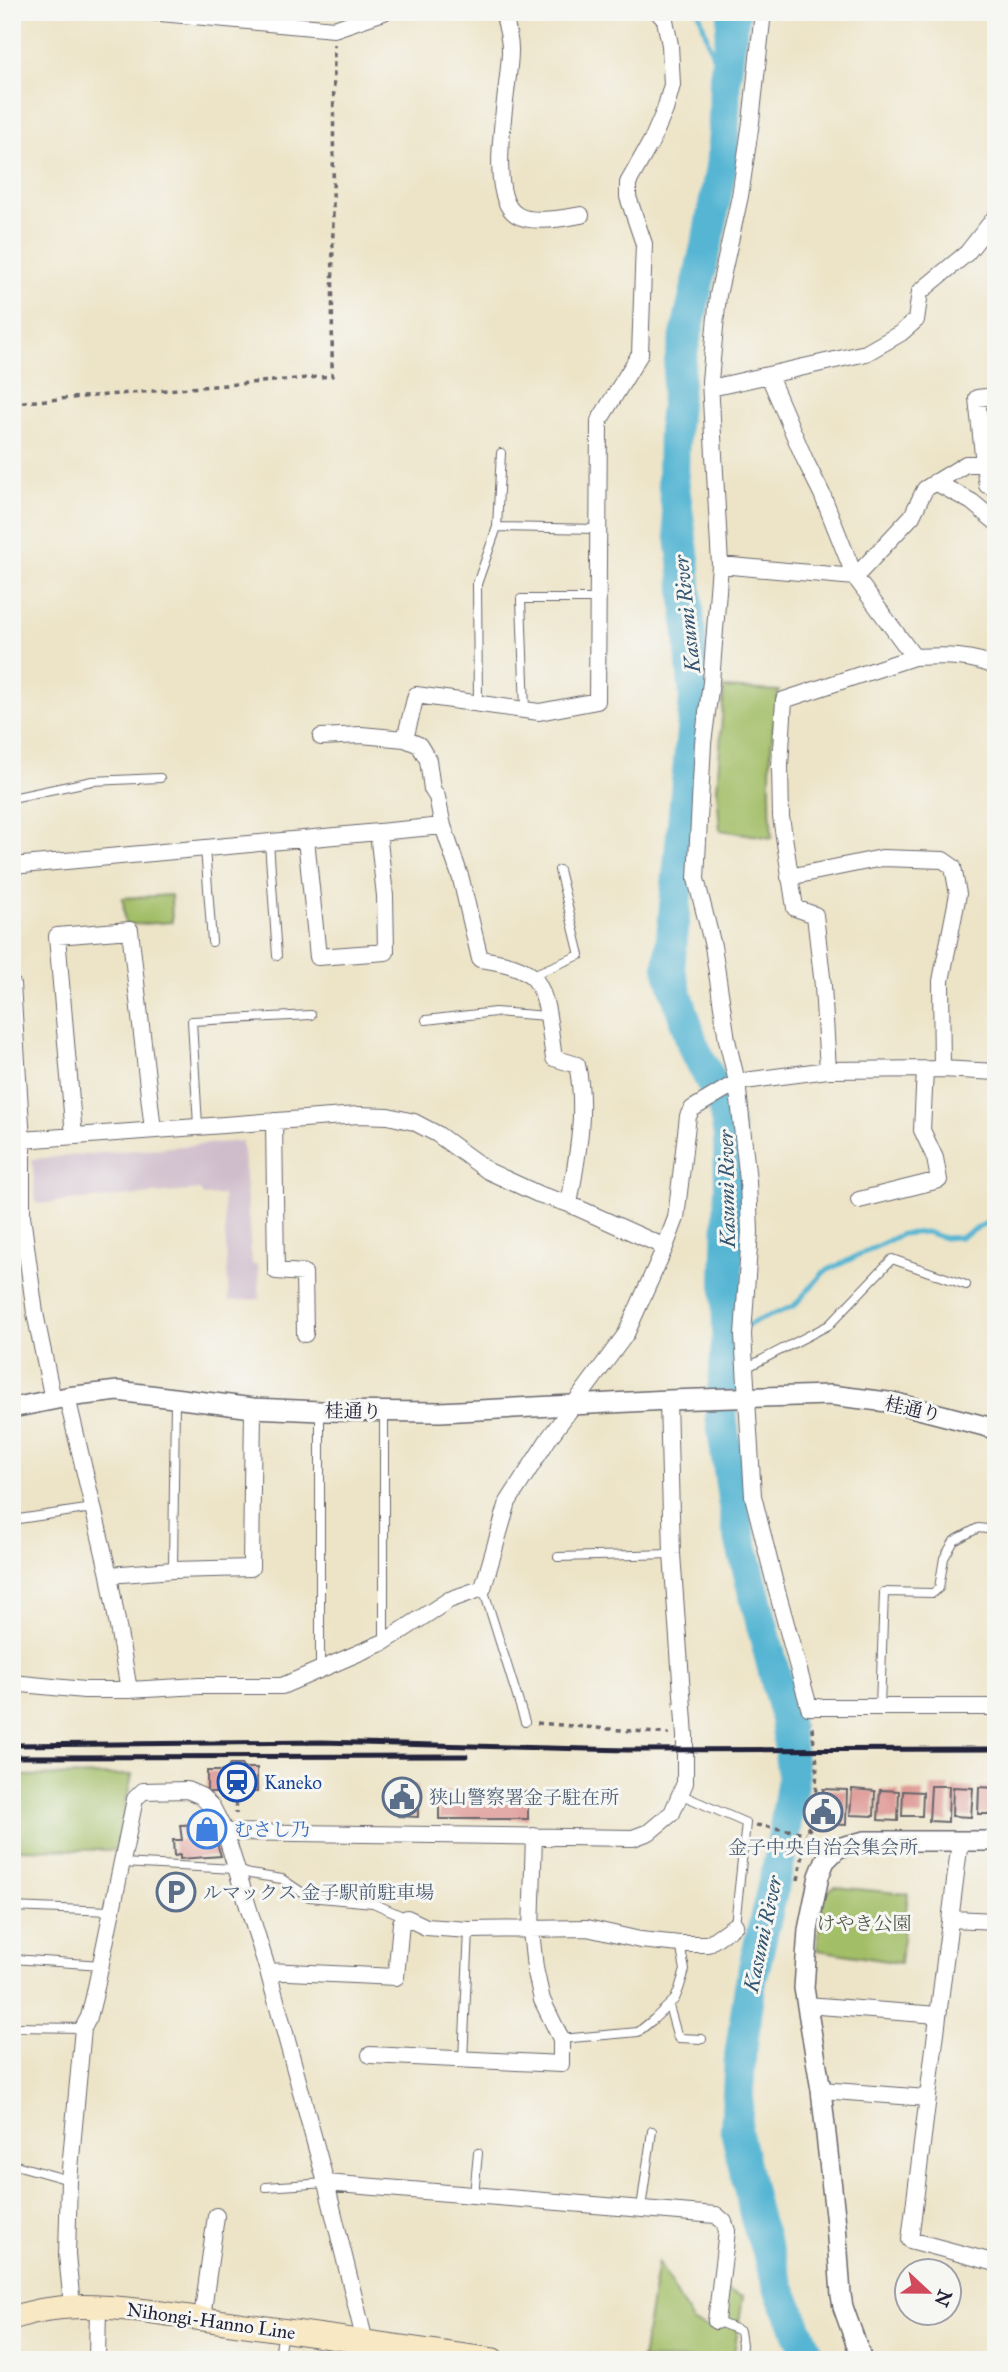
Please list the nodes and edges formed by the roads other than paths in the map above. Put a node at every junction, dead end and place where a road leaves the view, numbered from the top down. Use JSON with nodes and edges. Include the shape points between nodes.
{"nodes":[{"id":1,"x":150,"y":12,"type":"edge"},
{"id":2,"x":384,"y":12,"type":"edge"},
{"id":3,"x":503,"y":12,"type":"edge"},
{"id":4,"x":658,"y":12,"type":"edge"},
{"id":5,"x":763,"y":12,"type":"edge"},
{"id":6,"x":581,"y":215,"type":"dead end"},
{"id":7,"x":996,"y":216,"type":"edge"},
{"id":8,"x":769,"y":376,"type":"junction"},
{"id":9,"x":711,"y":388,"type":"junction"},
{"id":10,"x":996,"y":396,"type":"edge"},
{"id":11,"x":501,"y":453,"type":"dead end"},
{"id":12,"x":985,"y":464,"type":"junction"},
{"id":13,"x":935,"y":482,"type":"junction"},
{"id":14,"x":996,"y":488,"type":"edge"},
{"id":15,"x":996,"y":522,"type":"edge"},
{"id":16,"x":496,"y":527,"type":"junction"},
{"id":17,"x":597,"y":529,"type":"junction"},
{"id":18,"x":720,"y":565,"type":"junction"},
{"id":19,"x":855,"y":577,"type":"junction"},
{"id":20,"x":596,"y":599,"type":"junction"},
{"id":21,"x":914,"y":657,"type":"junction"},
{"id":22,"x":996,"y":667,"type":"edge"},
{"id":23,"x":478,"y":702,"type":"junction"},
{"id":24,"x":525,"y":710,"type":"junction"},
{"id":25,"x":321,"y":737,"type":"dead end"},
{"id":26,"x":405,"y":739,"type":"junction"},
{"id":27,"x":160,"y":778,"type":"dead end"},
{"id":28,"x":12,"y":798,"type":"edge"},
{"id":29,"x":443,"y":826,"type":"junction"},
{"id":30,"x":378,"y":832,"type":"junction"},
{"id":31,"x":306,"y":839,"type":"junction"},
{"id":32,"x":269,"y":842,"type":"junction"},
{"id":33,"x":205,"y":848,"type":"junction"},
{"id":34,"x":12,"y":866,"type":"edge"},
{"id":35,"x":559,"y":870,"type":"dead end"},
{"id":36,"x":789,"y":877,"type":"junction"},
{"id":37,"x":212,"y":942,"type":"dead end"},
{"id":38,"x":276,"y":956,"type":"dead end"},
{"id":39,"x":530,"y":976,"type":"junction"},
{"id":40,"x":12,"y":984,"type":"edge"},
{"id":41,"x":311,"y":1014,"type":"dead end"},
{"id":42,"x":547,"y":1016,"type":"junction"},
{"id":43,"x":426,"y":1020,"type":"dead end"},
{"id":44,"x":934,"y":1069,"type":"junction"},
{"id":45,"x":828,"y":1070,"type":"junction"},
{"id":46,"x":996,"y":1072,"type":"edge"},
{"id":47,"x":737,"y":1082,"type":"junction"},
{"id":48,"x":274,"y":1121,"type":"junction"},
{"id":49,"x":198,"y":1126,"type":"junction"},
{"id":50,"x":153,"y":1130,"type":"junction"},
{"id":51,"x":74,"y":1136,"type":"junction"},
{"id":52,"x":17,"y":1139,"type":"edge"},
{"id":53,"x":859,"y":1200,"type":"dead end"},
{"id":54,"x":569,"y":1204,"type":"junction"},
{"id":55,"x":17,"y":1218,"type":"edge"},
{"id":56,"x":665,"y":1247,"type":"junction"},
{"id":57,"x":966,"y":1286,"type":"dead end"},
{"id":58,"x":305,"y":1334,"type":"dead end"},
{"id":59,"x":744,"y":1369,"type":"junction"},
{"id":60,"x":174,"y":1397,"type":"junction"},
{"id":61,"x":60,"y":1398,"type":"junction"},
{"id":62,"x":746,"y":1398,"type":"junction"},
{"id":63,"x":668,"y":1400,"type":"junction"},
{"id":64,"x":573,"y":1405,"type":"junction"},
{"id":65,"x":12,"y":1408,"type":"edge"},
{"id":66,"x":253,"y":1408,"type":"junction"},
{"id":67,"x":320,"y":1411,"type":"junction"},
{"id":68,"x":384,"y":1411,"type":"junction"},
{"id":69,"x":996,"y":1429,"type":"edge"},
{"id":70,"x":93,"y":1508,"type":"junction"},
{"id":71,"x":12,"y":1520,"type":"edge"},
{"id":72,"x":996,"y":1530,"type":"edge"},
{"id":73,"x":672,"y":1554,"type":"junction"},
{"id":74,"x":558,"y":1557,"type":"dead end"},
{"id":75,"x":173,"y":1570,"type":"junction"},
{"id":76,"x":108,"y":1575,"type":"junction"},
{"id":77,"x":483,"y":1588,"type":"junction"},
{"id":78,"x":384,"y":1642,"type":"junction"},
{"id":79,"x":320,"y":1671,"type":"junction"},
{"id":80,"x":12,"y":1683,"type":"edge"},
{"id":81,"x":129,"y":1690,"type":"junction"},
{"id":82,"x":996,"y":1707,"type":"edge"},
{"id":83,"x":880,"y":1708,"type":"junction"},
{"id":84,"x":525,"y":1722,"type":"road end"},
{"id":85,"x":682,"y":1794,"type":"junction"},
{"id":86,"x":231,"y":1832,"type":"junction"},
{"id":87,"x":534,"y":1836,"type":"junction"},
{"id":88,"x":960,"y":1841,"type":"junction"},
{"id":89,"x":996,"y":1841,"type":"edge"},
{"id":90,"x":122,"y":1863,"type":"junction"},
{"id":91,"x":235,"y":1870,"type":"junction"},
{"id":92,"x":12,"y":1907,"type":"edge"},
{"id":93,"x":110,"y":1911,"type":"junction"},
{"id":94,"x":407,"y":1918,"type":"junction"},
{"id":95,"x":952,"y":1919,"type":"junction"},
{"id":96,"x":996,"y":1921,"type":"edge"},
{"id":97,"x":735,"y":1925,"type":"joint"},
{"id":98,"x":469,"y":1930,"type":"junction"},
{"id":99,"x":531,"y":1931,"type":"junction"},
{"id":100,"x":680,"y":1944,"type":"junction"},
{"id":101,"x":12,"y":1959,"type":"edge"},
{"id":102,"x":102,"y":1965,"type":"junction"},
{"id":103,"x":268,"y":1971,"type":"junction"},
{"id":104,"x":806,"y":2005,"type":"junction"},
{"id":105,"x":668,"y":2006,"type":"junction"},
{"id":106,"x":938,"y":2015,"type":"junction"},
{"id":107,"x":12,"y":2026,"type":"edge"},
{"id":108,"x":83,"y":2028,"type":"junction"},
{"id":109,"x":561,"y":2039,"type":"junction"},
{"id":110,"x":702,"y":2039,"type":"dead end"},
{"id":111,"x":370,"y":2056,"type":"dead end"},
{"id":112,"x":463,"y":2061,"type":"junction"},
{"id":113,"x":821,"y":2090,"type":"junction"},
{"id":114,"x":928,"y":2098,"type":"junction"},
{"id":115,"x":652,"y":2131,"type":"dead end"},
{"id":116,"x":478,"y":2153,"type":"dead end"},
{"id":117,"x":12,"y":2164,"type":"edge"},
{"id":118,"x":69,"y":2180,"type":"junction"},
{"id":119,"x":326,"y":2183,"type":"junction"},
{"id":120,"x":266,"y":2187,"type":"dead end"},
{"id":121,"x":474,"y":2195,"type":"junction"},
{"id":122,"x":641,"y":2208,"type":"junction"},
{"id":123,"x":216,"y":2216,"type":"dead end"},
{"id":124,"x":996,"y":2244,"type":"edge"},
{"id":125,"x":995,"y":2262,"type":"edge"},
{"id":126,"x":72,"y":2305,"type":"junction"},
{"id":127,"x":98,"y":2306,"type":"junction"},
{"id":128,"x":12,"y":2318,"type":"edge"},
{"id":129,"x":202,"y":2318,"type":"junction"},
{"id":130,"x":716,"y":2321,"type":"joint"},
{"id":131,"x":283,"y":2330,"type":"junction"},
{"id":132,"x":365,"y":2342,"type":"junction"},
{"id":133,"x":97,"y":2360,"type":"edge"},
{"id":134,"x":278,"y":2360,"type":"edge"},
{"id":135,"x":493,"y":2360,"type":"edge"},
{"id":136,"x":740,"y":2360,"type":"edge"},
{"id":137,"x":862,"y":2360,"type":"edge"}],
"edges":[{"from":1,"to":2,"type":"street","via":[[334,29]]},
{"from":3,"to":6,"type":"street","via":[[510,48],[502,119],[502,193],[519,217]]},
{"from":4,"to":17,"type":"street","via":[[670,45],[672,85],[652,140],[628,183],[628,197],[644,244],[640,354],[599,421]]},
{"from":5,"to":9,"type":"street","via":[[740,196],[718,295]]},
{"from":7,"to":8,"type":"street","via":[[967,253],[920,292],[916,320],[901,333],[866,353]]},
{"from":8,"to":9,"type":"street"},
{"from":8,"to":19,"type":"street"},
{"from":9,"to":18,"type":"street"},
{"from":10,"to":12,"type":"street","via":[[977,398]]},
{"from":11,"to":16,"type":"lane"},
{"from":12,"to":13,"type":"street","via":[[966,464]]},
{"from":12,"to":14,"type":"street","via":[[987,485]]},
{"from":13,"to":15,"type":"street","via":[[972,502]]},
{"from":13,"to":19,"type":"street","via":[[925,489],[912,516]]},
{"from":16,"to":17,"type":"lane"},
{"from":16,"to":23,"type":"lane","via":[[477,584]]},
{"from":17,"to":20,"type":"street"},
{"from":18,"to":19,"type":"street"},
{"from":18,"to":47,"type":"street","via":[[696,879]]},
{"from":19,"to":21,"type":"street"},
{"from":20,"to":24,"type":"street","via":[[597,701],[539,712]]},
{"from":20,"to":24,"type":"lane","via":[[521,599]]},
{"from":21,"to":22,"type":"street","via":[[980,659]]},
{"from":21,"to":36,"type":"street","via":[[784,700],[780,794]]},
{"from":23,"to":24,"type":"street"},
{"from":23,"to":26,"type":"street","via":[[416,695]]},
{"from":25,"to":26,"type":"street"},
{"from":26,"to":29,"type":"street","via":[[419,745],[428,760]]},
{"from":27,"to":28,"type":"lane","via":[[92,781]]},
{"from":29,"to":30,"type":"street"},
{"from":29,"to":39,"type":"street","via":[[480,959],[519,968]]},
{"from":30,"to":31,"type":"street"},
{"from":30,"to":31,"type":"street","via":[[386,952],[318,957]]},
{"from":31,"to":32,"type":"street"},
{"from":32,"to":33,"type":"street"},
{"from":32,"to":38,"type":"lane"},
{"from":33,"to":34,"type":"street"},
{"from":33,"to":37,"type":"lane"},
{"from":35,"to":39,"type":"lane","via":[[580,955]]},
{"from":36,"to":44,"type":"street","via":[[883,858],[943,860],[953,867],[958,894],[941,981]]},
{"from":36,"to":45,"type":"street","via":[[795,908],[815,915]]},
{"from":39,"to":42,"type":"street","via":[[536,980]]},
{"from":40,"to":52,"type":"street"},
{"from":41,"to":49,"type":"lane","via":[[192,1021]]},
{"from":42,"to":43,"type":"lane","via":[[495,1012]]},
{"from":42,"to":54,"type":"street","via":[[554,1058],[577,1065],[580,1079],[579,1146]]},
{"from":44,"to":45,"type":"street"},
{"from":44,"to":46,"type":"street"},
{"from":44,"to":53,"type":"street","via":[[922,1130],[939,1180]]},
{"from":45,"to":47,"type":"street"},
{"from":47,"to":56,"type":"street","via":[[688,1116],[676,1217]]},
{"from":47,"to":59,"type":"street","via":[[750,1232]]},
{"from":48,"to":49,"type":"street"},
{"from":48,"to":54,"type":"street","via":[[358,1115],[414,1122],[488,1171]]},
{"from":48,"to":58,"type":"street","via":[[276,1271],[304,1273]]},
{"from":49,"to":50,"type":"street"},
{"from":50,"to":51,"type":"street"},
{"from":50,"to":51,"type":"street","via":[[130,930],[57,936]]},
{"from":51,"to":52,"type":"street"},
{"from":52,"to":55,"type":"street"},
{"from":54,"to":56,"type":"street"},
{"from":55,"to":61,"type":"street","via":[[35,1313]]},
{"from":56,"to":64,"type":"street","via":[[626,1334]]},
{"from":57,"to":59,"type":"lane","via":[[892,1259],[830,1325]]},
{"from":59,"to":62,"type":"street"},
{"from":60,"to":61,"type":"street","name":"桂通り","via":[[118,1391]]},
{"from":60,"to":66,"type":"street","name":"桂通り"},
{"from":60,"to":75,"type":"lane"},
{"from":61,"to":65,"type":"street","name":"桂通り"},
{"from":61,"to":70,"type":"street"},
{"from":62,"to":63,"type":"street","name":"桂通り"},
{"from":62,"to":69,"type":"street","name":"桂通り","via":[[864,1398]]},
{"from":62,"to":83,"type":"street","via":[[753,1496],[809,1707]]},
{"from":63,"to":64,"type":"street","name":"桂通り"},
{"from":63,"to":73,"type":"street"},
{"from":64,"to":68,"type":"street","name":"桂通り"},
{"from":64,"to":77,"type":"street","via":[[508,1502]]},
{"from":66,"to":67,"type":"street","name":"桂通り"},
{"from":66,"to":75,"type":"street","via":[[251,1568]]},
{"from":67,"to":68,"type":"street","name":"桂通り"},
{"from":67,"to":79,"type":"lane"},
{"from":68,"to":78,"type":"lane"},
{"from":70,"to":71,"type":"lane"},
{"from":70,"to":76,"type":"street"},
{"from":72,"to":83,"type":"lane","via":[[978,1528],[954,1541],[944,1558],[939,1588],[933,1593],[884,1592]]},
{"from":73,"to":74,"type":"lane"},
{"from":73,"to":85,"type":"street","via":[[685,1735]]},
{"from":75,"to":76,"type":"street"},
{"from":76,"to":81,"type":"street"},
{"from":77,"to":78,"type":"street","via":[[449,1600]]},
{"from":77,"to":84,"type":"lane"},
{"from":78,"to":79,"type":"street"},
{"from":79,"to":81,"type":"street","via":[[282,1686]]},
{"from":80,"to":81,"type":"street"},
{"from":82,"to":83,"type":"street"},
{"from":85,"to":87,"type":"street","via":[[672,1813],[649,1832],[633,1838]]},
{"from":85,"to":97,"type":"lane","via":[[746,1823]]},
{"from":86,"to":87,"type":"street"},
{"from":86,"to":90,"type":"street","via":[[201,1796],[187,1790],[144,1791],[135,1799]]},
{"from":86,"to":91,"type":"street"},
{"from":87,"to":99,"type":"street"},
{"from":88,"to":89,"type":"street"},
{"from":88,"to":95,"type":"street"},
{"from":88,"to":104,"type":"street","via":[[865,1841],[831,1853],[813,1901]]},
{"from":90,"to":91,"type":"lane"},
{"from":90,"to":93,"type":"street"},
{"from":91,"to":94,"type":"lane","via":[[282,1879],[309,1897],[373,1903]]},
{"from":91,"to":103,"type":"street"},
{"from":92,"to":93,"type":"lane"},
{"from":93,"to":102,"type":"street"},
{"from":94,"to":98,"type":"street","via":[[426,1927]]},
{"from":94,"to":103,"type":"street","via":[[401,1923],[396,1977]]},
{"from":95,"to":96,"type":"street"},
{"from":95,"to":106,"type":"street"},
{"from":97,"to":100,"type":"street","via":[[708,1944]]},
{"from":98,"to":99,"type":"street"},
{"from":98,"to":112,"type":"lane"},
{"from":99,"to":100,"type":"street","via":[[587,1928]]},
{"from":99,"to":109,"type":"street","via":[[542,2000]]},
{"from":100,"to":105,"type":"lane","via":[[685,1970]]},
{"from":101,"to":102,"type":"lane"},
{"from":102,"to":108,"type":"street"},
{"from":103,"to":119,"type":"street"},
{"from":104,"to":106,"type":"street"},
{"from":104,"to":113,"type":"street"},
{"from":105,"to":109,"type":"lane","via":[[638,2032]]},
{"from":105,"to":110,"type":"lane","via":[[678,2038]]},
{"from":106,"to":114,"type":"street"},
{"from":107,"to":108,"type":"lane"},
{"from":108,"to":118,"type":"street"},
{"from":109,"to":112,"type":"street","via":[[561,2064]]},
{"from":111,"to":112,"type":"street"},
{"from":113,"to":114,"type":"street"},
{"from":113,"to":137,"type":"street","via":[[843,2306]]},
{"from":114,"to":125,"type":"street","via":[[910,2240]]},
{"from":115,"to":122,"type":"lane"},
{"from":116,"to":121,"type":"lane"},
{"from":117,"to":118,"type":"lane"},
{"from":118,"to":126,"type":"street","via":[[67,2255]]},
{"from":119,"to":120,"type":"lane"},
{"from":119,"to":121,"type":"street"},
{"from":119,"to":132,"type":"street"},
{"from":121,"to":122,"type":"street"},
{"from":122,"to":130,"type":"street","via":[[716,2215],[724,2222],[727,2231]]},
{"from":123,"to":129,"type":"street"},
{"from":124,"to":125,"type":"street"},
{"from":126,"to":127,"type":"main road","name":"Nihongi-Hanno Line"},
{"from":126,"to":128,"type":"main road","name":"Nihongi-Hanno Line"},
{"from":127,"to":129,"type":"main road","name":"Nihongi-Hanno Line"},
{"from":127,"to":133,"type":"street"},
{"from":129,"to":131,"type":"main road","name":"Nihongi-Hanno Line"},
{"from":130,"to":136,"type":"lane","via":[[740,2331]]},
{"from":131,"to":132,"type":"main road","name":"Nihongi-Hanno Line"},
{"from":131,"to":134,"type":"lane"},
{"from":132,"to":135,"type":"main road","name":"Nihongi-Hanno Line"}]}
